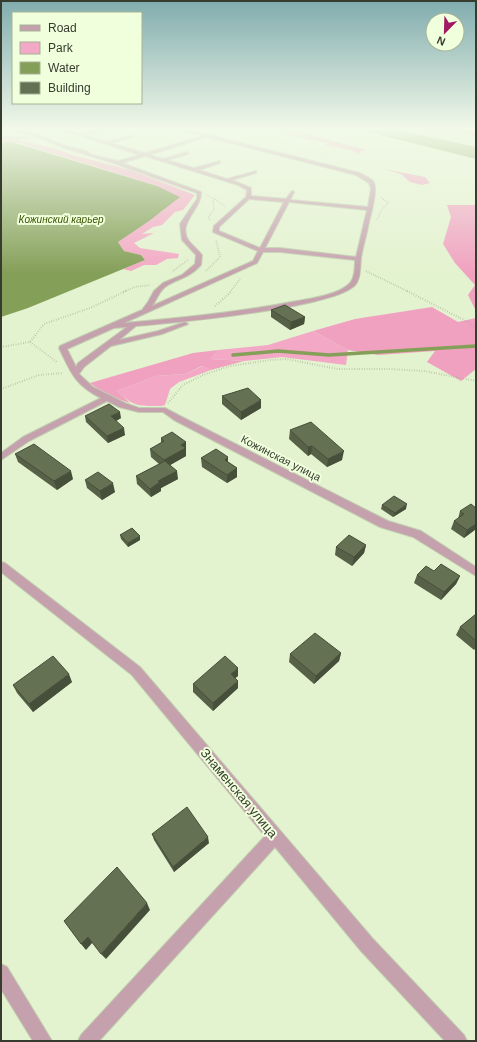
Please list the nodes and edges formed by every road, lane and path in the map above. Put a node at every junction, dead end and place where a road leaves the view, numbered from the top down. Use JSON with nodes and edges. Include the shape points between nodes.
{"nodes":[{"id":1,"x":156,"y":177,"type":"edge"},
{"id":2,"x":217,"y":177,"type":"edge"},
{"id":3,"x":239,"y":177,"type":"edge"},
{"id":4,"x":362,"y":177,"type":"edge"},
{"id":5,"x":228,"y":180,"type":"junction"},
{"id":6,"x":199,"y":192,"type":"junction"},
{"id":7,"x":292,"y":192,"type":"dead end"},
{"id":8,"x":248,"y":197,"type":"junction"},
{"id":9,"x":288,"y":201,"type":"junction"},
{"id":10,"x":370,"y":209,"type":"junction"},
{"id":11,"x":233,"y":212,"type":"junction"},
{"id":12,"x":262,"y":250,"type":"junction"},
{"id":13,"x":358,"y":259,"type":"junction"},
{"id":14,"x":242,"y":267,"type":"junction"},
{"id":15,"x":358,"y":267,"type":"junction"},
{"id":16,"x":165,"y":284,"type":"junction"},
{"id":17,"x":146,"y":309,"type":"junction"},
{"id":18,"x":204,"y":317,"type":"junction"},
{"id":19,"x":134,"y":325,"type":"junction"},
{"id":20,"x":108,"y":327,"type":"junction"},
{"id":21,"x":476,"y":328,"type":"edge"},
{"id":22,"x":30,"y":342,"type":"junction"},
{"id":23,"x":106,"y":345,"type":"junction"},
{"id":24,"x":1,"y":347,"type":"edge"},
{"id":25,"x":75,"y":374,"type":"junction"},
{"id":26,"x":476,"y":381,"type":"edge"},
{"id":27,"x":1,"y":389,"type":"edge"},
{"id":28,"x":106,"y":398,"type":"junction"},
{"id":29,"x":165,"y":410,"type":"junction"},
{"id":30,"x":1,"y":457,"type":"edge"},
{"id":31,"x":1,"y":566,"type":"edge"},
{"id":32,"x":476,"y":572,"type":"edge"},
{"id":33,"x":275,"y":836,"type":"junction"},
{"id":34,"x":1,"y":973,"type":"edge"},
{"id":35,"x":43,"y":1041,"type":"edge"},
{"id":36,"x":87,"y":1041,"type":"edge"},
{"id":37,"x":458,"y":1041,"type":"edge"}],
"edges":[{"from":1,"to":6,"type":"street"},
{"from":2,"to":5,"type":"street"},
{"from":3,"to":5,"type":"street"},
{"from":4,"to":10,"type":"street","via":[[371,182],[373,189]]},
{"from":5,"to":8,"type":"street","via":[[249,189]]},
{"from":6,"to":11,"type":"path"},
{"from":6,"to":16,"type":"street","via":[[199,199],[183,224],[185,240],[199,255],[198,265],[184,276]]},
{"from":7,"to":9,"type":"street"},
{"from":8,"to":9,"type":"street"},
{"from":8,"to":11,"type":"street"},
{"from":9,"to":10,"type":"street"},
{"from":9,"to":12,"type":"street"},
{"from":10,"to":13,"type":"street"},
{"from":11,"to":12,"type":"street","via":[[216,227],[216,232]]},
{"from":12,"to":13,"type":"street"},
{"from":12,"to":14,"type":"street","via":[[255,262]]},
{"from":13,"to":15,"type":"street"},
{"from":14,"to":17,"type":"street"},
{"from":14,"to":18,"type":"path","via":[[243,274],[232,291]]},
{"from":15,"to":18,"type":"street","via":[[352,285],[338,295]]},
{"from":15,"to":21,"type":"path"},
{"from":16,"to":17,"type":"street","via":[[156,292]]},
{"from":16,"to":22,"type":"path","via":[[135,287],[90,308],[44,324]]},
{"from":17,"to":19,"type":"street"},
{"from":17,"to":20,"type":"street"},
{"from":18,"to":19,"type":"street"},
{"from":18,"to":23,"type":"street","via":[[160,333]]},
{"from":19,"to":20,"type":"street"},
{"from":19,"to":23,"type":"street"},
{"from":20,"to":25,"type":"street","via":[[63,348]]},
{"from":22,"to":24,"type":"path"},
{"from":22,"to":25,"type":"path"},
{"from":23,"to":25,"type":"street"},
{"from":25,"to":27,"type":"path","via":[[55,372],[37,375]]},
{"from":25,"to":28,"type":"street","via":[[90,389]]},
{"from":26,"to":29,"type":"path","via":[[448,374],[406,370],[335,369],[306,362],[261,360],[212,371],[184,384],[172,396]]},
{"from":28,"to":29,"type":"street","via":[[139,410]]},
{"from":28,"to":30,"type":"street","via":[[26,439]]},
{"from":29,"to":32,"type":"street","name":"Кожинская улица","via":[[384,524],[417,534]]},
{"from":31,"to":33,"type":"street","name":"Знаменская улица","via":[[136,671]]},
{"from":33,"to":36,"type":"street"},
{"from":33,"to":37,"type":"street","name":"Знаменская улица","via":[[367,945]]},
{"from":34,"to":35,"type":"street"}]}
